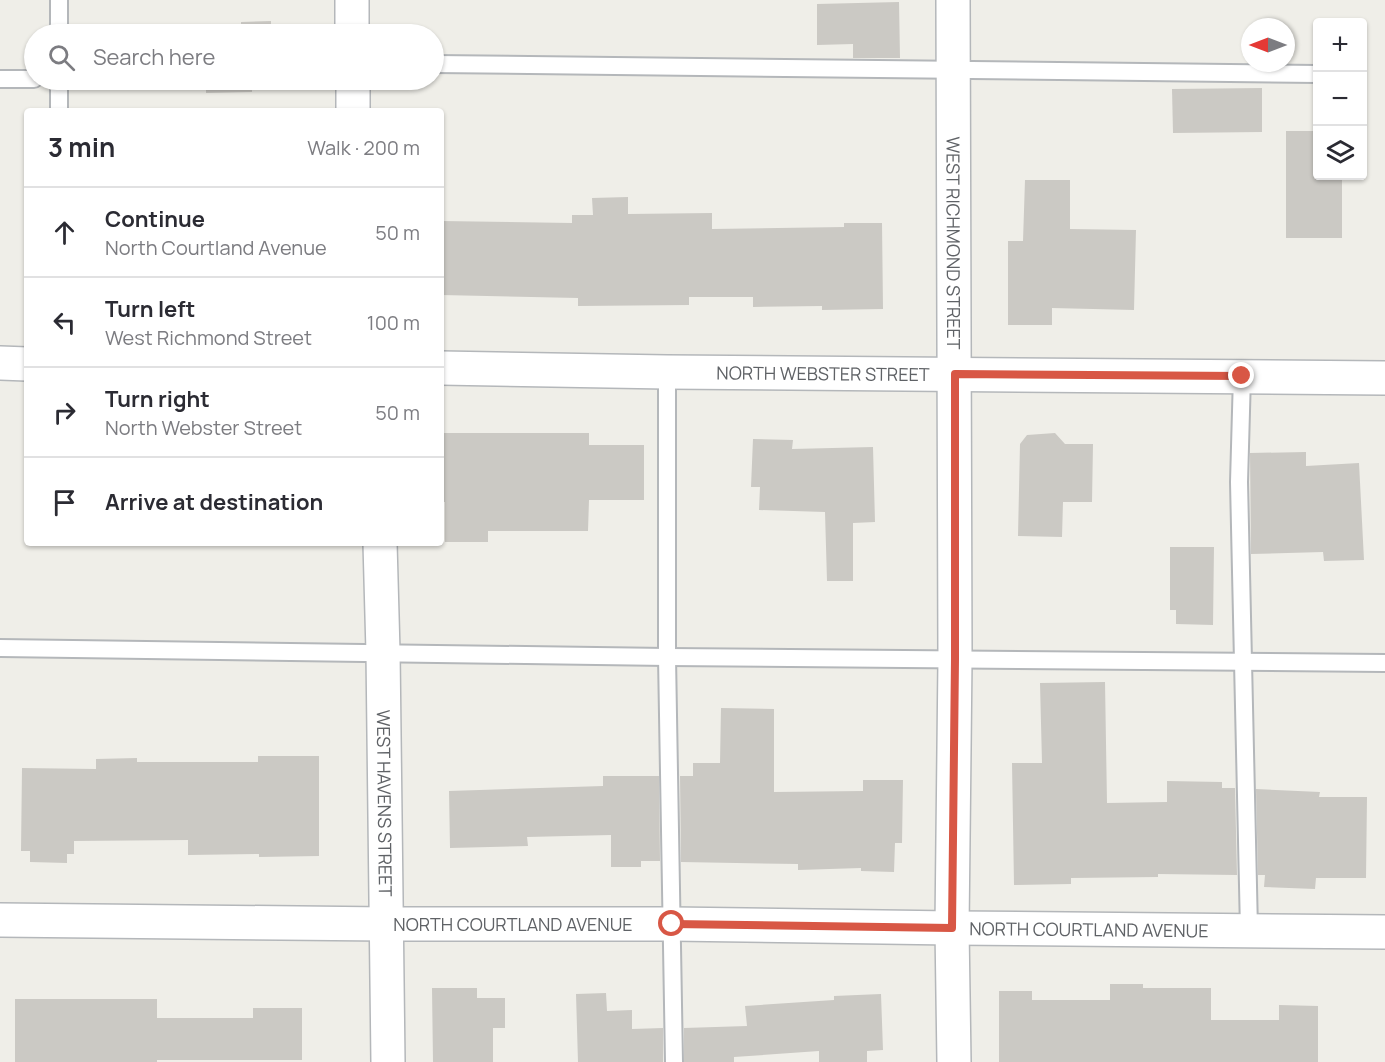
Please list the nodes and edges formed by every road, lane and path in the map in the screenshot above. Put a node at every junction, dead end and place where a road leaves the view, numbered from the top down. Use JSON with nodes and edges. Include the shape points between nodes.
{"nodes":[{"id":1,"x":59,"y":0,"type":"edge"},
{"id":2,"x":351,"y":0,"type":"edge"},
{"id":3,"x":953,"y":0,"type":"edge"},
{"id":4,"x":59,"y":24,"type":"edge"},
{"id":5,"x":352,"y":24,"type":"edge"},
{"id":6,"x":444,"y":64,"type":"edge"},
{"id":7,"x":954,"y":70,"type":"junction"},
{"id":8,"x":1313,"y":74,"type":"edge"},
{"id":9,"x":0,"y":79,"type":"edge"},
{"id":10,"x":24,"y":79,"type":"edge"},
{"id":11,"x":59,"y":90,"type":"edge"},
{"id":12,"x":353,"y":90,"type":"edge"},
{"id":13,"x":59,"y":108,"type":"edge"},
{"id":14,"x":353,"y":108,"type":"edge"},
{"id":15,"x":0,"y":363,"type":"edge"},
{"id":16,"x":24,"y":364,"type":"edge"},
{"id":17,"x":444,"y":368,"type":"edge"},
{"id":18,"x":667,"y":372,"type":"junction"},
{"id":19,"x":955,"y":374,"type":"junction"},
{"id":20,"x":1242,"y":376,"type":"junction"},
{"id":21,"x":1385,"y":378,"type":"edge"},
{"id":22,"x":380,"y":546,"type":"edge"},
{"id":23,"x":0,"y":648,"type":"edge"},
{"id":24,"x":383,"y":652,"type":"junction"},
{"id":25,"x":667,"y":657,"type":"junction"},
{"id":26,"x":955,"y":659,"type":"junction"},
{"id":27,"x":1243,"y":662,"type":"junction"},
{"id":28,"x":1385,"y":663,"type":"edge"},
{"id":29,"x":0,"y":920,"type":"edge"},
{"id":30,"x":387,"y":924,"type":"junction"},
{"id":31,"x":672,"y":924,"type":"junction"},
{"id":32,"x":952,"y":928,"type":"junction"},
{"id":33,"x":1249,"y":930,"type":"junction"},
{"id":34,"x":1385,"y":932,"type":"edge"},
{"id":35,"x":388,"y":1062,"type":"edge"},
{"id":36,"x":674,"y":1062,"type":"edge"},
{"id":37,"x":954,"y":1062,"type":"edge"}],
"edges":[{"from":1,"to":4,"type":"lane"},
{"from":2,"to":5,"type":"street"},
{"from":3,"to":7,"type":"street","name":"WEST RICHMOND STREET"},
{"from":6,"to":7,"type":"lane"},
{"from":7,"to":8,"type":"lane"},
{"from":7,"to":19,"type":"street","name":"WEST RICHMOND STREET"},
{"from":9,"to":10,"type":"lane"},
{"from":11,"to":13,"type":"lane"},
{"from":12,"to":14,"type":"street"},
{"from":15,"to":16,"type":"street"},
{"from":17,"to":18,"type":"street","name":"NORTH WEBSTER STREET"},
{"from":18,"to":19,"type":"street","name":"NORTH WEBSTER STREET"},
{"from":18,"to":25,"type":"lane"},
{"from":19,"to":20,"type":"street","name":"NORTH WEBSTER STREET"},
{"from":19,"to":26,"type":"street","name":"WEST RICHMOND STREET"},
{"from":20,"to":21,"type":"street","name":"NORTH WEBSTER STREET"},
{"from":20,"to":27,"type":"lane","via":[[1239,482]]},
{"from":22,"to":24,"type":"street","name":"WEST HAVENS STREET"},
{"from":23,"to":24,"type":"lane"},
{"from":24,"to":25,"type":"lane"},
{"from":24,"to":30,"type":"street","name":"WEST HAVENS STREET"},
{"from":25,"to":26,"type":"lane"},
{"from":25,"to":31,"type":"lane"},
{"from":26,"to":27,"type":"lane"},
{"from":26,"to":32,"type":"street","name":"WEST RICHMOND STREET"},
{"from":27,"to":28,"type":"lane"},
{"from":27,"to":33,"type":"lane"},
{"from":29,"to":30,"type":"street","name":"NORTH COURTLAND AVENUE"},
{"from":30,"to":31,"type":"street","name":"NORTH COURTLAND AVENUE"},
{"from":30,"to":35,"type":"street","name":"WEST HAVENS STREET"},
{"from":31,"to":32,"type":"street","name":"NORTH COURTLAND AVENUE"},
{"from":31,"to":36,"type":"lane"},
{"from":32,"to":33,"type":"street","name":"NORTH COURTLAND AVENUE"},
{"from":32,"to":37,"type":"street","name":"WEST RICHMOND STREET"},
{"from":33,"to":34,"type":"street","name":"NORTH COURTLAND AVENUE"}]}
